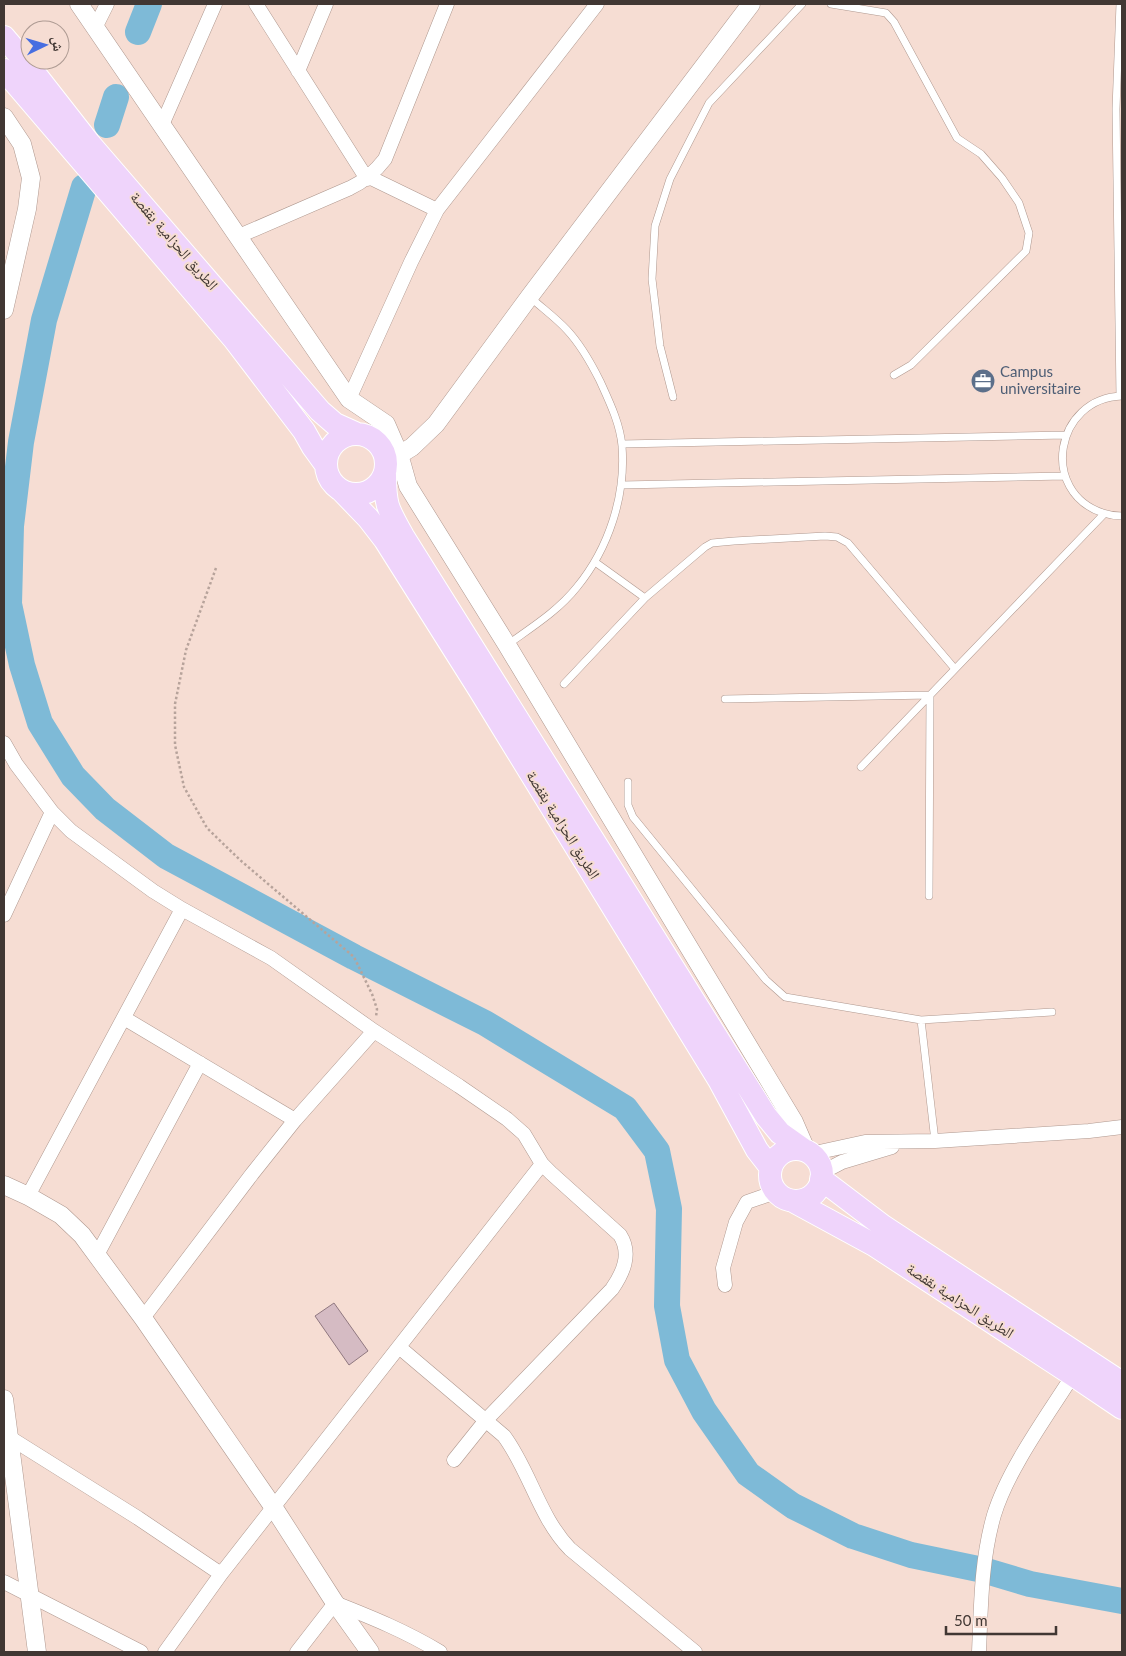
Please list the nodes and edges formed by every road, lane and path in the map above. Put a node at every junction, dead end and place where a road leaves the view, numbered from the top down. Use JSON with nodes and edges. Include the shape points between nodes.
{"nodes":[{"id":1,"x":79,"y":4,"type":"edge"},
{"id":2,"x":107,"y":4,"type":"edge"},
{"id":3,"x":215,"y":4,"type":"edge"},
{"id":4,"x":256,"y":4,"type":"edge"},
{"id":5,"x":326,"y":4,"type":"edge"},
{"id":6,"x":447,"y":4,"type":"edge"},
{"id":7,"x":597,"y":4,"type":"edge"},
{"id":8,"x":751,"y":4,"type":"edge"},
{"id":9,"x":802,"y":4,"type":"edge"},
{"id":10,"x":831,"y":4,"type":"edge"},
{"id":11,"x":1120,"y":4,"type":"edge"},
{"id":12,"x":846,"y":5,"type":"edge"},
{"id":13,"x":95,"y":28,"type":"junction"},
{"id":14,"x":4,"y":38,"type":"edge"},
{"id":15,"x":4,"y":70,"type":"edge"},
{"id":16,"x":298,"y":71,"type":"junction"},
{"id":17,"x":4,"y":118,"type":"edge"},
{"id":18,"x":162,"y":125,"type":"junction"},
{"id":19,"x":368,"y":178,"type":"junction"},
{"id":20,"x":437,"y":210,"type":"junction"},
{"id":21,"x":239,"y":236,"type":"junction"},
{"id":22,"x":530,"y":296,"type":"junction"},
{"id":23,"x":4,"y":310,"type":"edge"},
{"id":24,"x":894,"y":375,"type":"dead end"},
{"id":25,"x":1121,"y":396,"type":"edge"},
{"id":26,"x":673,"y":397,"type":"dead end"},
{"id":27,"x":349,"y":399,"type":"junction"},
{"id":28,"x":355,"y":433,"type":"junction"},
{"id":29,"x":1066,"y":436,"type":"junction"},
{"id":30,"x":622,"y":444,"type":"junction"},
{"id":31,"x":389,"y":455,"type":"junction"},
{"id":32,"x":326,"y":465,"type":"junction"},
{"id":33,"x":1065,"y":476,"type":"junction"},
{"id":34,"x":622,"y":485,"type":"junction"},
{"id":35,"x":342,"y":490,"type":"junction"},
{"id":36,"x":1104,"y":514,"type":"junction"},
{"id":37,"x":1122,"y":516,"type":"edge"},
{"id":38,"x":595,"y":562,"type":"junction"},
{"id":39,"x":216,"y":568,"type":"dead end"},
{"id":40,"x":644,"y":598,"type":"junction"},
{"id":41,"x":507,"y":645,"type":"junction"},
{"id":42,"x":955,"y":669,"type":"junction"},
{"id":43,"x":564,"y":684,"type":"dead end"},
{"id":44,"x":930,"y":695,"type":"junction"},
{"id":45,"x":725,"y":699,"type":"dead end"},
{"id":46,"x":4,"y":743,"type":"edge"},
{"id":47,"x":861,"y":767,"type":"dead end"},
{"id":48,"x":628,"y":782,"type":"dead end"},
{"id":49,"x":52,"y":812,"type":"junction"},
{"id":50,"x":929,"y":896,"type":"dead end"},
{"id":51,"x":182,"y":909,"type":"junction"},
{"id":52,"x":4,"y":914,"type":"edge"},
{"id":53,"x":1052,"y":1012,"type":"dead end"},
{"id":54,"x":124,"y":1018,"type":"junction"},
{"id":55,"x":921,"y":1020,"type":"junction"},
{"id":56,"x":374,"y":1031,"type":"junction"},
{"id":57,"x":200,"y":1063,"type":"junction"},
{"id":58,"x":294,"y":1120,"type":"junction"},
{"id":59,"x":1122,"y":1127,"type":"edge"},
{"id":60,"x":935,"y":1141,"type":"junction"},
{"id":61,"x":908,"y":1143,"type":"junction"},
{"id":62,"x":807,"y":1152,"type":"junction"},
{"id":63,"x":542,"y":1164,"type":"junction"},
{"id":64,"x":771,"y":1168,"type":"junction"},
{"id":65,"x":821,"y":1176,"type":"junction"},
{"id":66,"x":4,"y":1185,"type":"edge"},
{"id":67,"x":28,"y":1196,"type":"junction"},
{"id":68,"x":785,"y":1196,"type":"junction"},
{"id":69,"x":97,"y":1255,"type":"junction"},
{"id":70,"x":725,"y":1285,"type":"dead end"},
{"id":71,"x":143,"y":1318,"type":"junction"},
{"id":72,"x":399,"y":1347,"type":"junction"},
{"id":73,"x":1073,"y":1374,"type":"junction"},
{"id":74,"x":1122,"y":1383,"type":"edge"},
{"id":75,"x":4,"y":1399,"type":"edge"},
{"id":76,"x":1122,"y":1408,"type":"edge"},
{"id":77,"x":486,"y":1420,"type":"junction"},
{"id":78,"x":6,"y":1436,"type":"edge"},
{"id":79,"x":454,"y":1460,"type":"dead end"},
{"id":80,"x":274,"y":1508,"type":"junction"},
{"id":81,"x":221,"y":1574,"type":"junction"},
{"id":82,"x":4,"y":1582,"type":"edge"},
{"id":83,"x":28,"y":1594,"type":"junction"},
{"id":84,"x":334,"y":1603,"type":"junction"},
{"id":85,"x":690,"y":1651,"type":"edge"},
{"id":86,"x":37,"y":1652,"type":"edge"},
{"id":87,"x":141,"y":1652,"type":"edge"},
{"id":88,"x":165,"y":1652,"type":"edge"},
{"id":89,"x":297,"y":1652,"type":"edge"},
{"id":90,"x":370,"y":1652,"type":"edge"},
{"id":91,"x":440,"y":1652,"type":"edge"},
{"id":92,"x":979,"y":1652,"type":"edge"}],
"edges":[{"from":1,"to":13,"type":"street"},
{"from":2,"to":13,"type":"street"},
{"from":3,"to":18,"type":"street"},
{"from":4,"to":16,"type":"street"},
{"from":5,"to":16,"type":"street"},
{"from":6,"to":19,"type":"street","via":[[385,159]]},
{"from":7,"to":20,"type":"street"},
{"from":8,"to":22,"type":"street"},
{"from":9,"to":26,"type":"lane","via":[[710,103],[667,188],[655,226],[652,279],[660,346]]},
{"from":10,"to":12,"type":"lane"},
{"from":11,"to":25,"type":"lane","via":[[1116,109]]},
{"from":12,"to":24,"type":"lane","via":[[886,13],[894,22],[956,138],[981,154],[1002,178],[1019,202],[1029,232],[1026,252],[911,365]]},
{"from":13,"to":18,"type":"street"},
{"from":14,"to":28,"type":"main road","name":"الطريق الحزامية بقفصة","via":[[89,143],[320,411],[335,424]]},
{"from":15,"to":32,"type":"main road","name":"الطريق الحزامية بقفصة","via":[[234,339]]},
{"from":16,"to":19,"type":"street"},
{"from":17,"to":23,"type":"street","via":[[22,144],[31,178]]},
{"from":18,"to":21,"type":"street"},
{"from":19,"to":20,"type":"street"},
{"from":19,"to":21,"type":"street"},
{"from":20,"to":27,"type":"street"},
{"from":21,"to":27,"type":"street"},
{"from":22,"to":30,"type":"lane","via":[[567,330],[591,363],[612,407]]},
{"from":22,"to":31,"type":"street","via":[[436,424]]},
{"from":25,"to":29,"type":"lane","via":[[1103,399],[1087,407],[1074,420]]},
{"from":27,"to":31,"type":"street","via":[[386,424]]},
{"from":28,"to":31,"type":"main road","via":[[372,437]]},
{"from":28,"to":32,"type":"main road","via":[[333,445]]},
{"from":29,"to":30,"type":"lane"},
{"from":29,"to":33,"type":"lane","via":[[1062,456]]},
{"from":30,"to":34,"type":"lane"},
{"from":31,"to":35,"type":"main road","via":[[374,488],[358,494]]},
{"from":31,"to":41,"type":"street"},
{"from":31,"to":62,"type":"main road","name":"الطريق الحزامية بقفصة","via":[[385,501],[413,552],[766,1116],[780,1133]]},
{"from":32,"to":35,"type":"main road","via":[[330,478]]},
{"from":33,"to":34,"type":"lane"},
{"from":33,"to":36,"type":"lane","via":[[1087,505]]},
{"from":34,"to":38,"type":"lane","via":[[612,522]]},
{"from":35,"to":64,"type":"main road","name":"الطريق الحزامية بقفصة","via":[[385,540],[714,1072],[757,1150]]},
{"from":36,"to":37,"type":"lane"},
{"from":36,"to":42,"type":"lane"},
{"from":38,"to":40,"type":"lane"},
{"from":38,"to":41,"type":"lane","via":[[577,588],[551,614]]},
{"from":39,"to":56,"type":"path","via":[[186,650],[175,704],[175,745],[184,787],[207,828],[354,957],[377,1009]]},
{"from":40,"to":42,"type":"lane","via":[[712,544],[837,537],[848,543]]},
{"from":40,"to":43,"type":"lane"},
{"from":41,"to":62,"type":"street","via":[[794,1122]]},
{"from":42,"to":44,"type":"lane"},
{"from":44,"to":45,"type":"lane"},
{"from":44,"to":47,"type":"lane"},
{"from":44,"to":50,"type":"lane"},
{"from":46,"to":49,"type":"street"},
{"from":48,"to":55,"type":"lane","via":[[628,805],[633,817],[766,980],[785,997]]},
{"from":49,"to":51,"type":"street","via":[[118,866]]},
{"from":49,"to":52,"type":"street"},
{"from":51,"to":54,"type":"street"},
{"from":51,"to":56,"type":"street","via":[[271,958]]},
{"from":53,"to":55,"type":"lane"},
{"from":54,"to":57,"type":"street"},
{"from":54,"to":67,"type":"street"},
{"from":55,"to":60,"type":"lane"},
{"from":56,"to":58,"type":"street"},
{"from":56,"to":63,"type":"street","via":[[507,1119],[524,1134]]},
{"from":57,"to":58,"type":"street"},
{"from":57,"to":69,"type":"street"},
{"from":58,"to":71,"type":"street"},
{"from":59,"to":60,"type":"street","via":[[1089,1132]]},
{"from":60,"to":61,"type":"street"},
{"from":61,"to":62,"type":"street","via":[[865,1142]]},
{"from":61,"to":65,"type":"street","via":[[842,1162]]},
{"from":62,"to":64,"type":"main road","via":[[784,1152]]},
{"from":62,"to":65,"type":"main road","via":[[818,1162]]},
{"from":63,"to":72,"type":"street"},
{"from":63,"to":77,"type":"street","via":[[620,1235],[626,1250],[625,1263],[612,1289]]},
{"from":64,"to":68,"type":"main road","via":[[771,1181]]},
{"from":65,"to":68,"type":"main road","via":[[816,1191],[806,1199]]},
{"from":65,"to":74,"type":"main road","name":"الطريق الحزامية بقفصة","via":[[883,1226]]},
{"from":66,"to":67,"type":"street"},
{"from":67,"to":69,"type":"street","via":[[72,1224]]},
{"from":68,"to":70,"type":"street","via":[[747,1202],[736,1222],[723,1268]]},
{"from":68,"to":73,"type":"main road","name":"الطريق الحزامية بقفصة","via":[[874,1245]]},
{"from":69,"to":71,"type":"street"},
{"from":71,"to":80,"type":"street"},
{"from":72,"to":77,"type":"street"},
{"from":72,"to":80,"type":"street"},
{"from":73,"to":76,"type":"main road","name":"الطريق الحزامية بقفصة"},
{"from":73,"to":92,"type":"street","via":[[1012,1472],[994,1514],[983,1570]]},
{"from":75,"to":78,"type":"street"},
{"from":77,"to":79,"type":"street"},
{"from":77,"to":85,"type":"street","via":[[510,1444],[547,1518],[564,1543]]},
{"from":78,"to":81,"type":"street"},
{"from":78,"to":83,"type":"street"},
{"from":80,"to":81,"type":"street"},
{"from":80,"to":84,"type":"street"},
{"from":81,"to":88,"type":"street"},
{"from":82,"to":83,"type":"street"},
{"from":83,"to":86,"type":"street"},
{"from":83,"to":87,"type":"street"},
{"from":84,"to":89,"type":"street"},
{"from":84,"to":90,"type":"street"},
{"from":84,"to":91,"type":"street","via":[[386,1623]]}]}
